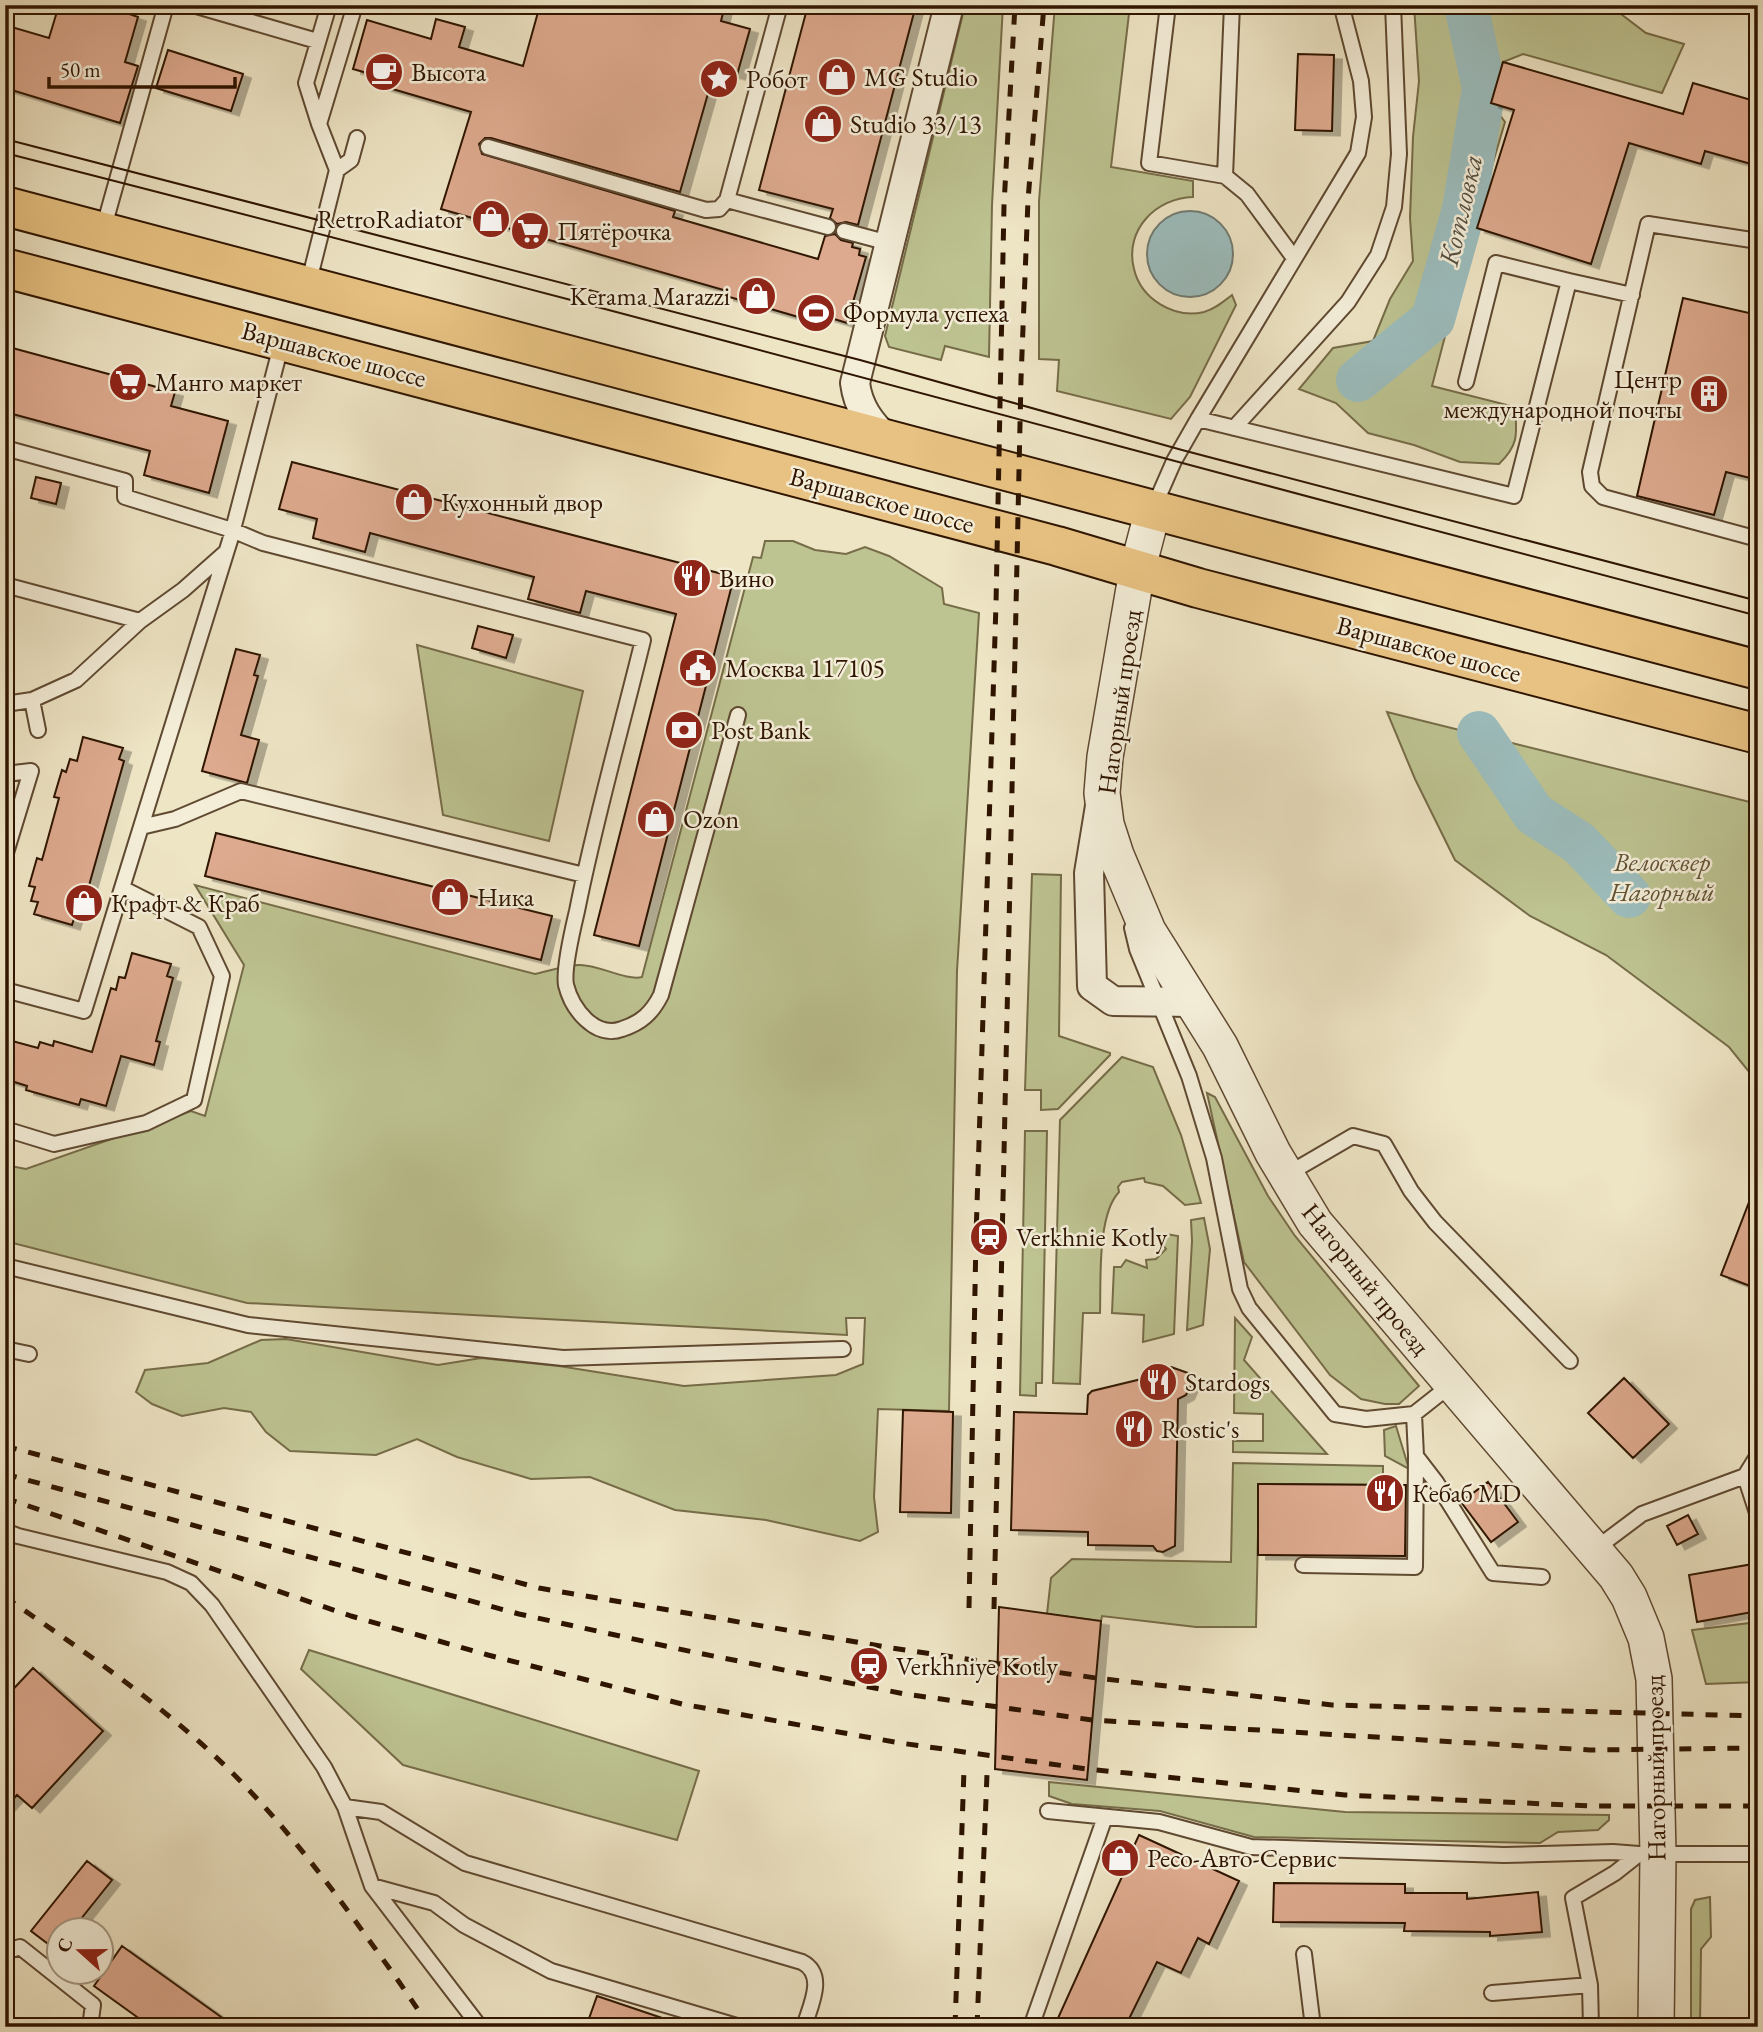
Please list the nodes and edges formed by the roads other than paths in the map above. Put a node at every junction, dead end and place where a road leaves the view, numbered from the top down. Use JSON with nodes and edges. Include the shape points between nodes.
{"nodes":[{"id":1,"x":166,"y":5,"type":"edge"},
{"id":2,"x":193,"y":5,"type":"edge"},
{"id":3,"x":329,"y":5,"type":"edge"},
{"id":4,"x":355,"y":5,"type":"edge"},
{"id":5,"x":780,"y":5,"type":"edge"},
{"id":6,"x":948,"y":5,"type":"edge"},
{"id":7,"x":1168,"y":5,"type":"edge"},
{"id":8,"x":1232,"y":5,"type":"edge"},
{"id":9,"x":1357,"y":5,"type":"edge"},
{"id":10,"x":1393,"y":5,"type":"edge"},
{"id":11,"x":1341,"y":7,"type":"edge"},
{"id":12,"x":317,"y":41,"type":"junction"},
{"id":13,"x":319,"y":124,"type":"junction"},
{"id":14,"x":357,"y":138,"type":"dead end"},
{"id":15,"x":488,"y":148,"type":"dead end"},
{"id":16,"x":337,"y":170,"type":"junction"},
{"id":17,"x":1225,"y":176,"type":"junction"},
{"id":18,"x":727,"y":200,"type":"junction"},
{"id":19,"x":5,"y":206,"type":"edge"},
{"id":20,"x":828,"y":227,"type":"dead end"},
{"id":21,"x":103,"y":231,"type":"junction"},
{"id":22,"x":844,"y":231,"type":"dead end"},
{"id":23,"x":1758,"y":241,"type":"edge"},
{"id":24,"x":889,"y":243,"type":"junction"},
{"id":25,"x":1294,"y":258,"type":"junction"},
{"id":26,"x":5,"y":268,"type":"edge"},
{"id":27,"x":1569,"y":281,"type":"junction"},
{"id":28,"x":307,"y":286,"type":"junction"},
{"id":29,"x":1632,"y":295,"type":"junction"},
{"id":30,"x":282,"y":341,"type":"junction"},
{"id":31,"x":1466,"y":382,"type":"dead end"},
{"id":32,"x":855,"y":383,"type":"junction"},
{"id":33,"x":799,"y":415,"type":"junction"},
{"id":34,"x":1198,"y":419,"type":"junction"},
{"id":35,"x":1234,"y":428,"type":"junction"},
{"id":36,"x":887,"y":439,"type":"junction"},
{"id":37,"x":5,"y":447,"type":"edge"},
{"id":38,"x":1153,"y":510,"type":"junction"},
{"id":39,"x":232,"y":530,"type":"junction"},
{"id":40,"x":1758,"y":539,"type":"edge"},
{"id":41,"x":227,"y":551,"type":"junction"},
{"id":42,"x":1137,"y":571,"type":"junction"},
{"id":43,"x":9,"y":589,"type":"edge"},
{"id":44,"x":140,"y":621,"type":"junction"},
{"id":45,"x":1758,"y":670,"type":"edge"},
{"id":46,"x":32,"y":700,"type":"junction"},
{"id":47,"x":5,"y":704,"type":"edge"},
{"id":48,"x":738,"y":715,"type":"dead end"},
{"id":49,"x":38,"y":730,"type":"dead end"},
{"id":50,"x":1758,"y":734,"type":"edge"},
{"id":51,"x":5,"y":774,"type":"edge"},
{"id":52,"x":1102,"y":793,"type":"junction"},
{"id":53,"x":141,"y":827,"type":"junction"},
{"id":54,"x":5,"y":856,"type":"edge"},
{"id":55,"x":584,"y":875,"type":"junction"},
{"id":56,"x":122,"y":888,"type":"junction"},
{"id":57,"x":1130,"y":889,"type":"junction"},
{"id":58,"x":5,"y":990,"type":"edge"},
{"id":59,"x":1158,"y":1002,"type":"junction"},
{"id":60,"x":1194,"y":1002,"type":"junction"},
{"id":61,"x":5,"y":1129,"type":"edge"},
{"id":62,"x":1286,"y":1175,"type":"junction"},
{"id":63,"x":5,"y":1266,"type":"edge"},
{"id":64,"x":5,"y":1349,"type":"edge"},
{"id":65,"x":843,"y":1349,"type":"dead end"},
{"id":66,"x":29,"y":1354,"type":"dead end"},
{"id":67,"x":1570,"y":1361,"type":"dead end"},
{"id":68,"x":1452,"y":1384,"type":"junction"},
{"id":69,"x":1414,"y":1414,"type":"junction"},
{"id":70,"x":1758,"y":1455,"type":"edge"},
{"id":71,"x":1416,"y":1457,"type":"junction"},
{"id":72,"x":1745,"y":1476,"type":"junction"},
{"id":73,"x":1758,"y":1516,"type":"edge"},
{"id":74,"x":5,"y":1531,"type":"edge"},
{"id":75,"x":1594,"y":1550,"type":"junction"},
{"id":76,"x":1303,"y":1565,"type":"dead end"},
{"id":77,"x":1542,"y":1577,"type":"dead end"},
{"id":78,"x":345,"y":1807,"type":"junction"},
{"id":79,"x":1048,"y":1811,"type":"dead end"},
{"id":80,"x":1105,"y":1817,"type":"junction"},
{"id":81,"x":1648,"y":1854,"type":"junction"},
{"id":82,"x":1758,"y":1854,"type":"edge"},
{"id":83,"x":372,"y":1886,"type":"junction"},
{"id":84,"x":5,"y":1952,"type":"edge"},
{"id":85,"x":1304,"y":1954,"type":"dead end"},
{"id":86,"x":1590,"y":1985,"type":"junction"},
{"id":87,"x":1492,"y":1993,"type":"dead end"},
{"id":88,"x":90,"y":2027,"type":"edge"},
{"id":89,"x":480,"y":2027,"type":"edge"},
{"id":90,"x":740,"y":2027,"type":"edge"},
{"id":91,"x":804,"y":2027,"type":"edge"},
{"id":92,"x":1031,"y":2027,"type":"edge"},
{"id":93,"x":1312,"y":2027,"type":"edge"},
{"id":94,"x":1591,"y":2027,"type":"edge"},
{"id":95,"x":1656,"y":2027,"type":"edge"}],
"edges":[{"from":1,"to":21,"type":"lane"},
{"from":2,"to":12,"type":"lane"},
{"from":3,"to":12,"type":"lane"},
{"from":4,"to":13,"type":"lane"},
{"from":5,"to":18,"type":"lane"},
{"from":6,"to":24,"type":"street"},
{"from":7,"to":17,"type":"lane","via":[[1149,163]]},
{"from":8,"to":17,"type":"lane"},
{"from":9,"to":11,"type":"lane"},
{"from":10,"to":35,"type":"lane","via":[[1399,154],[1394,207],[1378,255],[1348,302]]},
{"from":11,"to":25,"type":"lane","via":[[1361,81],[1364,117],[1358,153]]},
{"from":12,"to":13,"type":"lane","via":[[306,83]]},
{"from":13,"to":16,"type":"lane"},
{"from":14,"to":16,"type":"lane","via":[[351,160]]},
{"from":15,"to":18,"type":"lane","via":[[706,211],[719,209]]},
{"from":16,"to":28,"type":"lane"},
{"from":17,"to":25,"type":"lane","via":[[1247,194]]},
{"from":18,"to":20,"type":"lane"},
{"from":19,"to":21,"type":"main road"},
{"from":21,"to":28,"type":"main road"},
{"from":22,"to":24,"type":"lane"},
{"from":23,"to":29,"type":"lane","via":[[1648,224]]},
{"from":24,"to":32,"type":"street"},
{"from":25,"to":34,"type":"lane"},
{"from":26,"to":30,"type":"main road","name":"Варшавское шоссе"},
{"from":27,"to":29,"type":"lane"},
{"from":27,"to":31,"type":"lane","via":[[1496,263]]},
{"from":27,"to":35,"type":"lane","via":[[1514,496]]},
{"from":28,"to":33,"type":"main road"},
{"from":29,"to":40,"type":"lane","via":[[1590,472],[1592,486],[1603,497]]},
{"from":30,"to":39,"type":"lane"},
{"from":30,"to":42,"type":"main road","name":"Варшавское шоссе"},
{"from":32,"to":33,"type":"street","via":[[835,404]]},
{"from":32,"to":36,"type":"street","via":[[863,411]]},
{"from":33,"to":36,"type":"main road"},
{"from":34,"to":35,"type":"lane"},
{"from":34,"to":38,"type":"lane"},
{"from":36,"to":38,"type":"main road"},
{"from":37,"to":39,"type":"lane","via":[[125,481],[125,497]]},
{"from":38,"to":42,"type":"street","name":"Нагорный проезд"},
{"from":38,"to":45,"type":"main road"},
{"from":39,"to":41,"type":"lane"},
{"from":39,"to":55,"type":"lane","via":[[263,543],[643,640]]},
{"from":41,"to":44,"type":"lane"},
{"from":41,"to":53,"type":"lane"},
{"from":42,"to":50,"type":"main road","name":"Варшавское шоссе"},
{"from":42,"to":52,"type":"street","name":"Нагорный проезд"},
{"from":43,"to":44,"type":"lane"},
{"from":44,"to":46,"type":"lane","via":[[76,680]]},
{"from":46,"to":47,"type":"lane"},
{"from":46,"to":49,"type":"lane"},
{"from":48,"to":55,"type":"lane","via":[[661,995],[647,1017],[618,1031],[598,1028],[580,1015],[566,984]]},
{"from":51,"to":54,"type":"lane","via":[[31,771]]},
{"from":52,"to":57,"type":"street","name":"Нагорный проезд","via":[[1106,824]]},
{"from":52,"to":59,"type":"street","via":[[1089,873],[1092,985],[1113,1001]]},
{"from":53,"to":55,"type":"lane","via":[[175,820],[241,791]]},
{"from":53,"to":56,"type":"lane"},
{"from":56,"to":58,"type":"lane","via":[[84,1012]]},
{"from":56,"to":61,"type":"lane","via":[[199,927],[222,976],[194,1100],[146,1123],[54,1144]]},
{"from":57,"to":59,"type":"lane","via":[[1127,912]]},
{"from":57,"to":60,"type":"street","name":"Нагорный проезд","via":[[1148,931]]},
{"from":59,"to":60,"type":"street"},
{"from":59,"to":69,"type":"lane","via":[[1189,1076],[1214,1158],[1240,1289],[1249,1308],[1335,1414],[1366,1419]]},
{"from":60,"to":62,"type":"street","name":"Нагорный проезд"},
{"from":62,"to":67,"type":"lane","via":[[1353,1136],[1384,1144],[1410,1191],[1435,1222]]},
{"from":62,"to":68,"type":"street","name":"Нагорный проезд","via":[[1315,1223]]},
{"from":63,"to":65,"type":"lane","via":[[248,1325],[563,1358]]},
{"from":64,"to":66,"type":"lane"},
{"from":68,"to":69,"type":"lane"},
{"from":68,"to":75,"type":"street","name":"Нагорный проезд"},
{"from":69,"to":71,"type":"lane"},
{"from":70,"to":72,"type":"lane"},
{"from":71,"to":76,"type":"lane","via":[[1415,1567]]},
{"from":71,"to":77,"type":"lane","via":[[1493,1573]]},
{"from":72,"to":73,"type":"lane"},
{"from":72,"to":75,"type":"lane","via":[[1642,1514]]},
{"from":74,"to":78,"type":"lane","via":[[167,1572],[191,1583],[212,1605],[302,1735]]},
{"from":75,"to":81,"type":"street","name":"Нагорный проезд","via":[[1629,1597],[1652,1658],[1655,1695]]},
{"from":78,"to":83,"type":"lane"},
{"from":78,"to":91,"type":"lane","via":[[381,1812],[465,1863],[802,1962],[814,1971],[816,1979]]},
{"from":79,"to":80,"type":"lane"},
{"from":80,"to":81,"type":"lane","via":[[1159,1822],[1251,1847],[1504,1855]]},
{"from":80,"to":92,"type":"lane"},
{"from":81,"to":82,"type":"lane"},
{"from":81,"to":86,"type":"lane","via":[[1573,1898]]},
{"from":81,"to":95,"type":"street","name":"Нагорный проезд"},
{"from":83,"to":89,"type":"lane"},
{"from":83,"to":90,"type":"lane","via":[[434,1903],[464,1925],[551,1971]]},
{"from":84,"to":88,"type":"lane","via":[[20,1947],[93,2004]]},
{"from":85,"to":93,"type":"lane"},
{"from":86,"to":87,"type":"lane"},
{"from":86,"to":94,"type":"lane"}]}
